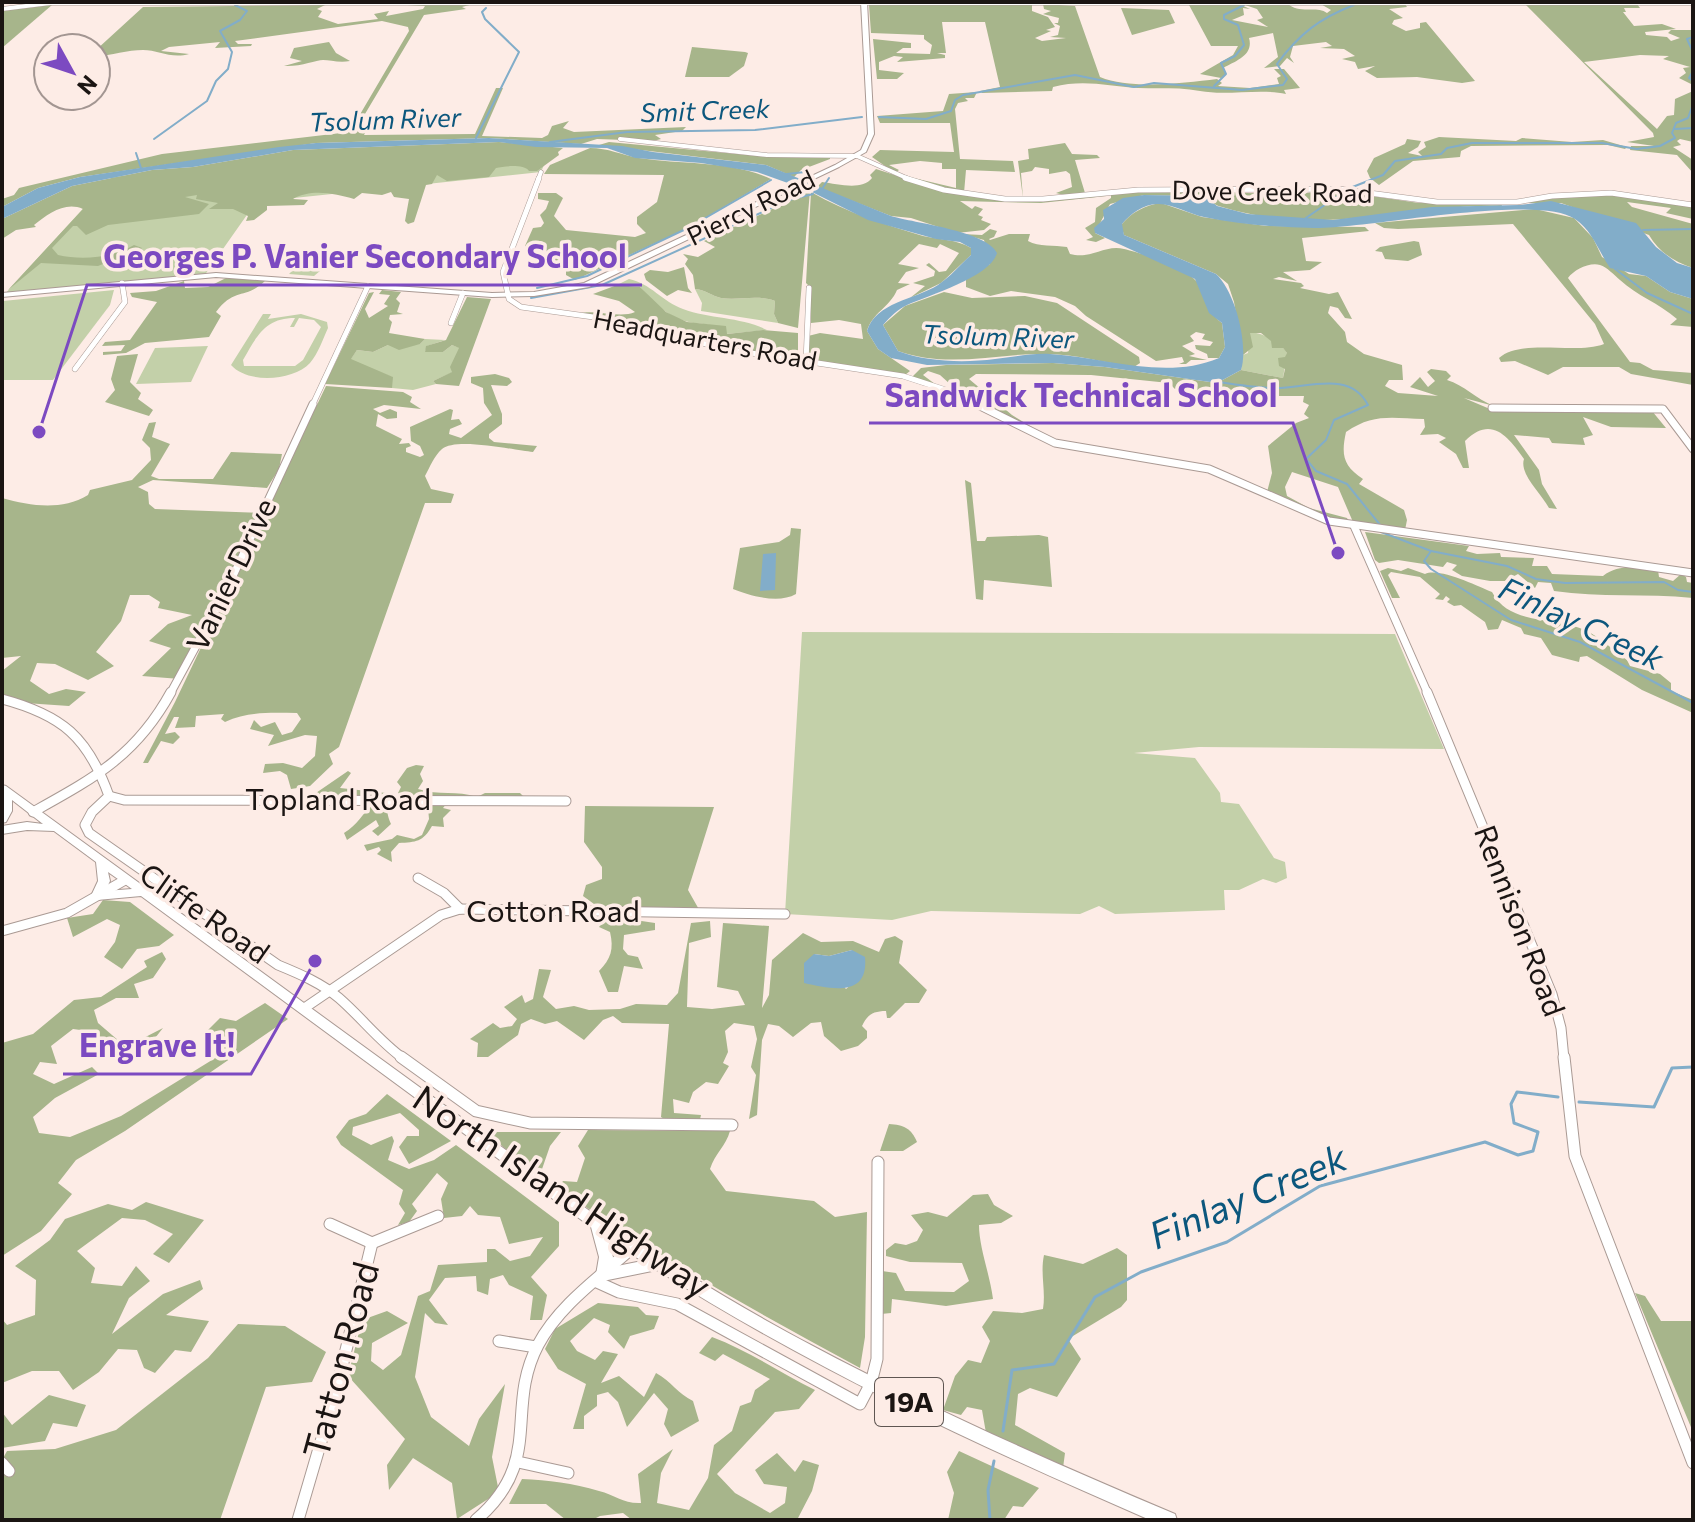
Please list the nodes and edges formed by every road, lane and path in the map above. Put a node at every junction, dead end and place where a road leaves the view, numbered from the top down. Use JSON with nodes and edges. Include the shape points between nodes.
{"nodes":[{"id":1,"x":426,"y":3,"type":"edge"},
{"id":2,"x":864,"y":3,"type":"edge"},
{"id":3,"x":1693,"y":3,"type":"edge"},
{"id":4,"x":2,"y":9,"type":"edge"},
{"id":5,"x":620,"y":139,"type":"dead end"},
{"id":6,"x":857,"y":156,"type":"junction"},
{"id":7,"x":541,"y":172,"type":"dead end"},
{"id":8,"x":1693,"y":205,"type":"edge"},
{"id":9,"x":122,"y":283,"type":"junction"},
{"id":10,"x":368,"y":286,"type":"junction"},
{"id":11,"x":809,"y":288,"type":"dead end"},
{"id":12,"x":463,"y":293,"type":"junction"},
{"id":13,"x":2,"y":295,"type":"edge"},
{"id":14,"x":507,"y":295,"type":"junction"},
{"id":15,"x":451,"y":323,"type":"dead end"},
{"id":16,"x":806,"y":362,"type":"junction"},
{"id":17,"x":75,"y":369,"type":"dead end"},
{"id":18,"x":1492,"y":408,"type":"dead end"},
{"id":19,"x":1693,"y":449,"type":"edge"},
{"id":20,"x":1354,"y":526,"type":"junction"},
{"id":21,"x":1693,"y":573,"type":"edge"},
{"id":22,"x":2,"y":699,"type":"edge"},
{"id":23,"x":101,"y":774,"type":"junction"},
{"id":24,"x":4,"y":790,"type":"edge"},
{"id":25,"x":109,"y":796,"type":"junction"},
{"id":26,"x":566,"y":801,"type":"dead end"},
{"id":27,"x":33,"y":812,"type":"junction"},
{"id":28,"x":2,"y":819,"type":"edge"},
{"id":29,"x":53,"y":828,"type":"junction"},
{"id":30,"x":2,"y":829,"type":"edge"},
{"id":31,"x":101,"y":863,"type":"junction"},
{"id":32,"x":418,"y":878,"type":"dead end"},
{"id":33,"x":125,"y":880,"type":"junction"},
{"id":34,"x":141,"y":892,"type":"junction"},
{"id":35,"x":97,"y":896,"type":"junction"},
{"id":36,"x":460,"y":909,"type":"junction"},
{"id":37,"x":785,"y":914,"type":"dead end"},
{"id":38,"x":2,"y":931,"type":"edge"},
{"id":39,"x":330,"y":991,"type":"junction"},
{"id":40,"x":303,"y":1009,"type":"junction"},
{"id":41,"x":732,"y":1125,"type":"dead end"},
{"id":42,"x":878,"y":1162,"type":"dead end"},
{"id":43,"x":438,"y":1216,"type":"dead end"},
{"id":44,"x":330,"y":1224,"type":"dead end"},
{"id":45,"x":597,"y":1224,"type":"junction"},
{"id":46,"x":372,"y":1243,"type":"junction"},
{"id":47,"x":632,"y":1248,"type":"junction"},
{"id":48,"x":658,"y":1264,"type":"junction"},
{"id":49,"x":600,"y":1279,"type":"junction"},
{"id":50,"x":499,"y":1341,"type":"dead end"},
{"id":51,"x":536,"y":1347,"type":"junction"},
{"id":52,"x":871,"y":1383,"type":"junction"},
{"id":53,"x":518,"y":1462,"type":"junction"},
{"id":54,"x":1693,"y":1463,"type":"edge"},
{"id":55,"x":568,"y":1473,"type":"dead end"},
{"id":56,"x":298,"y":1520,"type":"edge"},
{"id":57,"x":476,"y":1520,"type":"edge"},
{"id":58,"x":1169,"y":1520,"type":"edge"}],
"edges":[{"from":1,"to":2,"type":"street"},
{"from":1,"to":4,"type":"street","via":[[50,3]]},
{"from":2,"to":3,"type":"street"},
{"from":2,"to":6,"type":"main road","via":[[871,139]]},
{"from":5,"to":6,"type":"street","via":[[767,155]]},
{"from":6,"to":8,"type":"street","name":"Dove Creek Road","via":[[934,187],[1005,199],[1138,190],[1339,189],[1437,202],[1517,202],[1611,193]]},
{"from":6,"to":14,"type":"main road","name":"Piercy Road","via":[[586,285]]},
{"from":7,"to":14,"type":"street","via":[[503,272]]},
{"from":9,"to":10,"type":"main road","via":[[216,275]]},
{"from":9,"to":13,"type":"main road"},
{"from":9,"to":17,"type":"street","via":[[125,302]]},
{"from":10,"to":12,"type":"main road"},
{"from":10,"to":23,"type":"street","name":"Vanier Drive","via":[[226,591],[169,699],[150,728]]},
{"from":11,"to":16,"type":"street"},
{"from":12,"to":14,"type":"main road","name":"Piercy Road"},
{"from":12,"to":15,"type":"street"},
{"from":14,"to":16,"type":"street","name":"Headquarters Road","via":[[527,309],[615,320],[725,349]]},
{"from":16,"to":20,"type":"street","name":"Headquarters Road","via":[[915,379],[1055,443],[1209,469],[1306,514]]},
{"from":18,"to":19,"type":"street","via":[[1663,409]]},
{"from":20,"to":21,"type":"street","name":"Headquarters Road"},
{"from":20,"to":54,"type":"street","name":"Rennison Road","via":[[1552,994],[1561,1028],[1575,1156]]},
{"from":22,"to":23,"type":"street","via":[[68,725]]},
{"from":23,"to":25,"type":"street"},
{"from":23,"to":27,"type":"street","name":"Vanier Drive"},
{"from":24,"to":27,"type":"main road","name":"North Island Highway","number":"19A"},
{"from":24,"to":28,"type":"main road"},
{"from":25,"to":26,"type":"street","name":"Topland Road"},
{"from":25,"to":39,"type":"street","name":"Cliffe Road","via":[[86,819],[89,833],[278,965]]},
{"from":27,"to":29,"type":"main road","name":"North Island Highway","number":"19A"},
{"from":27,"to":30,"type":"main road"},
{"from":29,"to":30,"type":"main road"},
{"from":29,"to":31,"type":"main road","name":"North Island Highway","number":"19A"},
{"from":31,"to":33,"type":"main road","name":"North Island Highway","number":"19A"},
{"from":31,"to":35,"type":"main road","via":[[104,881]]},
{"from":32,"to":36,"type":"street"},
{"from":33,"to":34,"type":"main road","name":"North Island Highway","number":"19A"},
{"from":33,"to":35,"type":"street"},
{"from":34,"to":35,"type":"main road"},
{"from":34,"to":40,"type":"main road","name":"North Island Highway","number":"19A"},
{"from":35,"to":38,"type":"street","via":[[67,913]]},
{"from":36,"to":37,"type":"street","name":"Cotton Road"},
{"from":36,"to":39,"type":"street","name":"Cotton Road","via":[[441,915]]},
{"from":39,"to":40,"type":"street","name":"Cotton Road"},
{"from":39,"to":41,"type":"street","name":"Cliffe Road","via":[[381,1043],[476,1111],[530,1123]]},
{"from":40,"to":45,"type":"main road","name":"North Island Highway","number":"19A"},
{"from":42,"to":52,"type":"street","via":[[877,1359]]},
{"from":43,"to":46,"type":"street"},
{"from":44,"to":46,"type":"street","name":"Tatton Road"},
{"from":45,"to":47,"type":"main road","name":"North Island Highway","number":"19A"},
{"from":45,"to":49,"type":"main road","via":[[606,1257]]},
{"from":46,"to":56,"type":"street","name":"Tatton Road"},
{"from":47,"to":48,"type":"main road","name":"North Island Highway","number":"19A"},
{"from":47,"to":49,"type":"street"},
{"from":48,"to":49,"type":"main road"},
{"from":48,"to":52,"type":"main road","name":"North Island Highway","number":"19A"},
{"from":49,"to":51,"type":"street","via":[[550,1325]]},
{"from":49,"to":52,"type":"street","via":[[619,1292],[677,1304],[860,1404]]},
{"from":50,"to":51,"type":"street"},
{"from":51,"to":53,"type":"street","via":[[522,1397]]},
{"from":52,"to":58,"type":"main road","name":"North Island Highway","number":"19A"},
{"from":53,"to":55,"type":"street"},
{"from":53,"to":57,"type":"street"}]}
